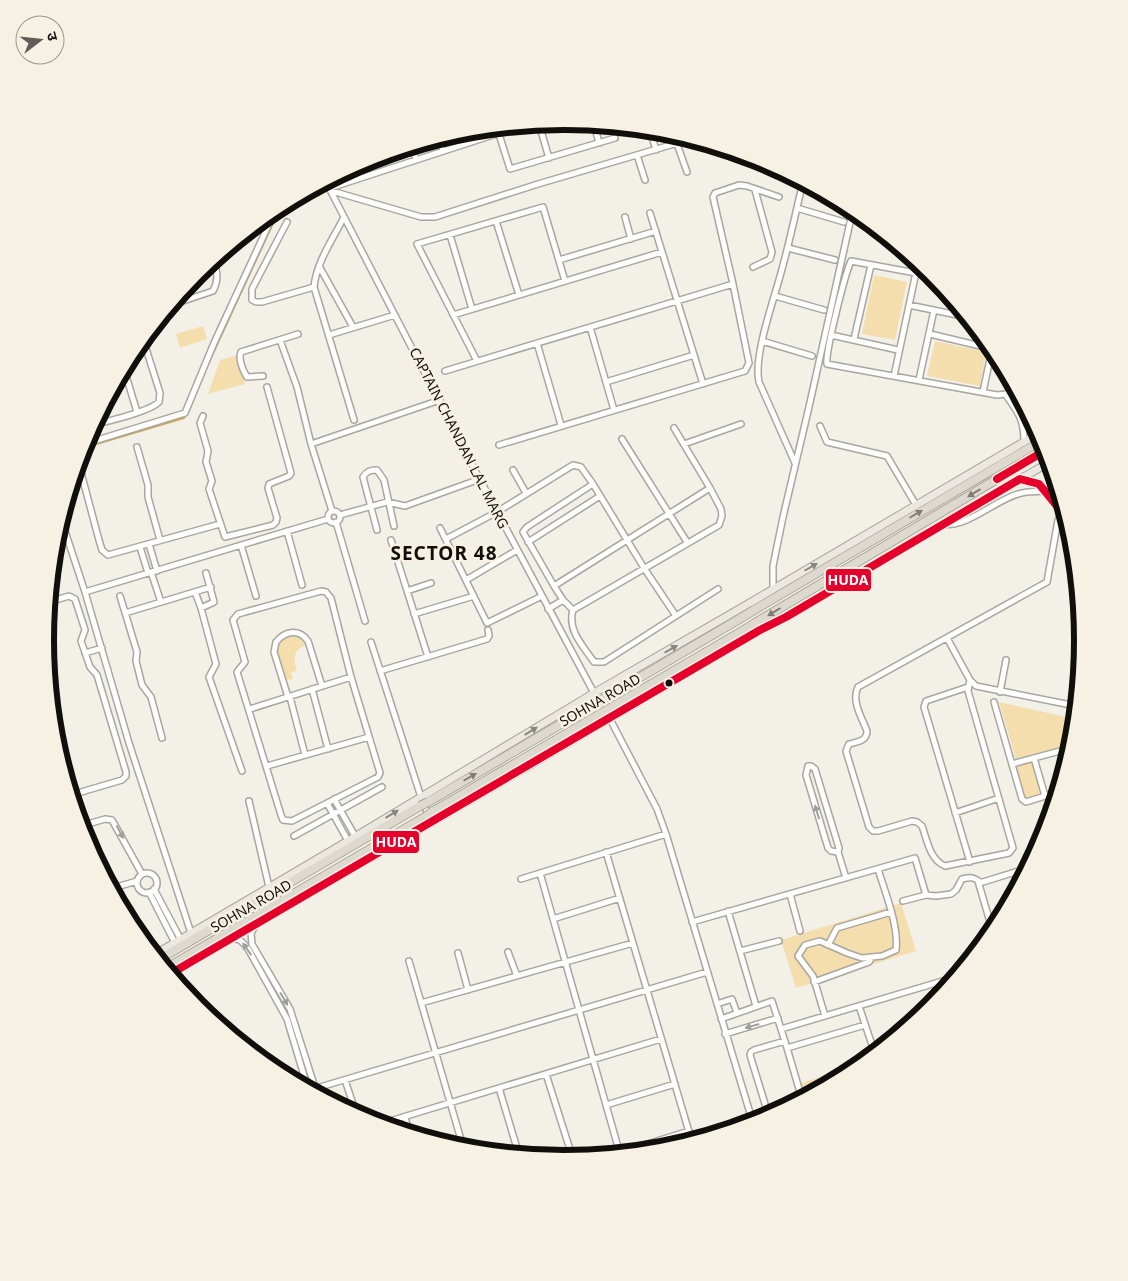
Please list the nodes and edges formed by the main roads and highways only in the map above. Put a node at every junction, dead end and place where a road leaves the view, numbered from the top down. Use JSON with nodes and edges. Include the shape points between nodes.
{"nodes":[{"id":1,"x":1032,"y":437,"type":"edge"},
{"id":2,"x":1035,"y":444,"type":"edge"},
{"id":3,"x":1039,"y":454,"type":"edge"},
{"id":4,"x":1043,"y":466,"type":"edge"},
{"id":5,"x":1020,"y":479,"type":"junction"},
{"id":6,"x":1055,"y":502,"type":"edge"},
{"id":7,"x":746,"y":606,"type":"junction"},
{"id":8,"x":735,"y":616,"type":"junction"},
{"id":9,"x":760,"y":630,"type":"junction"},
{"id":10,"x":751,"y":636,"type":"junction"},
{"id":11,"x":160,"y":952,"type":"edge"},
{"id":12,"x":164,"y":957,"type":"edge"},
{"id":13,"x":171,"y":966,"type":"edge"},
{"id":14,"x":175,"y":971,"type":"edge"}],
"edges":[{"from":7,"to":1,"type":"main road","one_way":true},
{"from":8,"to":2,"type":"highway","name":"SOHNA ROAD","one_way":true,"bridge":true,"via":[[754,610]]},
{"from":3,"to":13,"type":"highway","name":"SOHNA ROAD","one_way":true,"bridge":true},
{"from":4,"to":5,"type":"main road"},
{"from":5,"to":6,"type":"main road","via":[[1036,482]]},
{"from":5,"to":9,"type":"main road","via":[[786,618]]},
{"from":7,"to":8,"type":"main road"},
{"from":7,"to":9,"type":"main road"},
{"from":8,"to":10,"type":"main road"},
{"from":11,"to":8,"type":"main road","one_way":true,"via":[[594,693]]},
{"from":12,"to":8,"type":"highway","name":"SOHNA ROAD","one_way":true,"bridge":true,"via":[[428,802]]},
{"from":9,"to":10,"type":"main road"},
{"from":10,"to":14,"type":"main road"}]}
